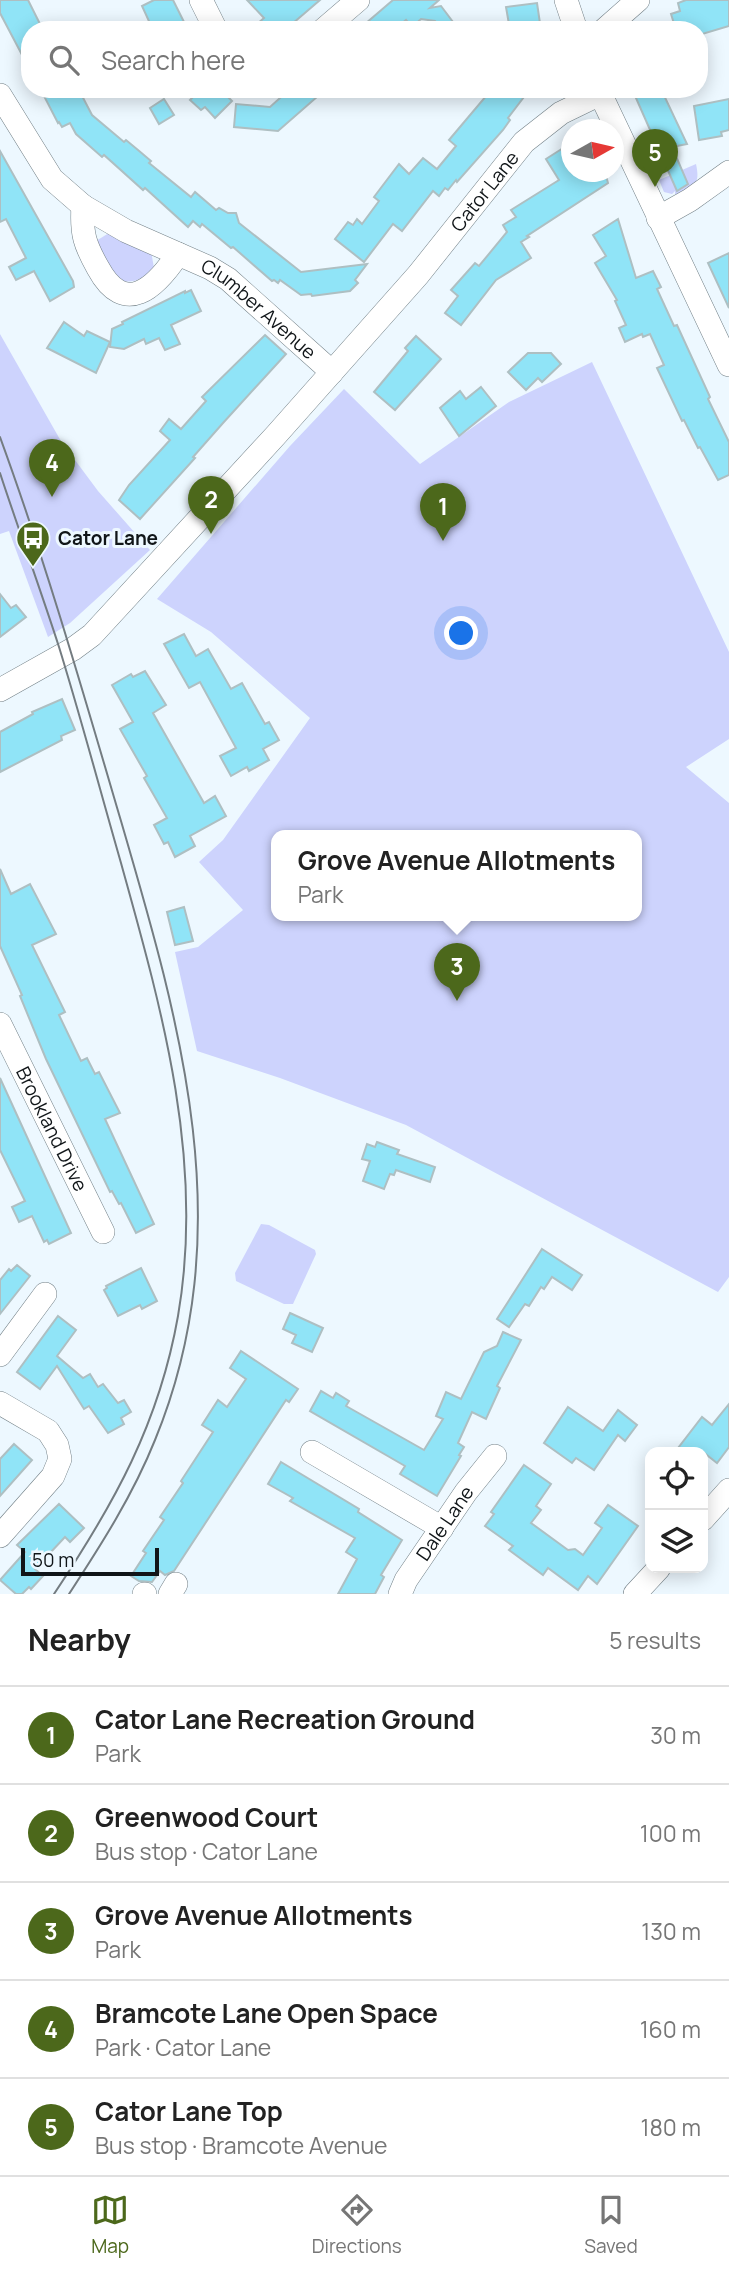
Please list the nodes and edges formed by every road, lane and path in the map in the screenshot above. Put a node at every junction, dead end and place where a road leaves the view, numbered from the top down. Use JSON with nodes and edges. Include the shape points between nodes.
{"nodes":[{"id":1,"x":201,"y":0,"type":"edge"},
{"id":2,"x":358,"y":0,"type":"edge"},
{"id":3,"x":566,"y":0,"type":"edge"},
{"id":4,"x":638,"y":0,"type":"edge"},
{"id":5,"x":212,"y":21,"type":"edge"},
{"id":6,"x":334,"y":21,"type":"edge"},
{"id":7,"x":573,"y":21,"type":"edge"},
{"id":8,"x":614,"y":21,"type":"edge"},
{"id":9,"x":0,"y":95,"type":"edge"},
{"id":10,"x":588,"y":98,"type":"edge"},
{"id":11,"x":602,"y":98,"type":"edge"},
{"id":12,"x":716,"y":172,"type":"edge"},
{"id":13,"x":83,"y":206,"type":"junction"},
{"id":14,"x":658,"y":218,"type":"junction"},
{"id":15,"x":178,"y":254,"type":"junction"},
{"id":16,"x":729,"y":365,"type":"edge"},
{"id":17,"x":332,"y":372,"type":"junction"},
{"id":18,"x":0,"y":690,"type":"edge"},
{"id":19,"x":0,"y":1024,"type":"edge"},
{"id":20,"x":103,"y":1232,"type":"dead end"},
{"id":21,"x":45,"y":1294,"type":"dead end"},
{"id":22,"x":0,"y":1355,"type":"edge"},
{"id":23,"x":0,"y":1403,"type":"edge"},
{"id":24,"x":312,"y":1452,"type":"dead end"},
{"id":25,"x":495,"y":1456,"type":"dead end"},
{"id":26,"x":729,"y":1490,"type":"edge"},
{"id":27,"x":708,"y":1513,"type":"edge"},
{"id":28,"x":442,"y":1528,"type":"junction"},
{"id":29,"x":0,"y":1536,"type":"edge"},
{"id":30,"x":654,"y":1573,"type":"edge"},
{"id":31,"x":400,"y":1594,"type":"edge"},
{"id":32,"x":635,"y":1594,"type":"edge"}],
"edges":[{"from":1,"to":5,"type":"street"},
{"from":2,"to":6,"type":"street"},
{"from":3,"to":7,"type":"street"},
{"from":4,"to":8,"type":"street"},
{"from":9,"to":13,"type":"street","name":"Clumber Avenue","via":[[52,179]]},
{"from":10,"to":17,"type":"street","name":"Cator Lane","via":[[524,142],[418,275]]},
{"from":11,"to":14,"type":"street"},
{"from":12,"to":14,"type":"street"},
{"from":13,"to":15,"type":"street","name":"Clumber Avenue"},
{"from":13,"to":15,"type":"street","name":"Clumber Avenue","via":[[84,242],[113,290],[142,292],[164,275]]},
{"from":14,"to":16,"type":"street"},
{"from":15,"to":17,"type":"street","name":"Clumber Avenue","via":[[228,279]]},
{"from":17,"to":18,"type":"street","name":"Cator Lane","via":[[92,635]]},
{"from":19,"to":20,"type":"street","name":"Brookland Drive"},
{"from":21,"to":22,"type":"street"},
{"from":23,"to":29,"type":"street","via":[[48,1431],[60,1459],[53,1476]]},
{"from":24,"to":28,"type":"street","via":[[366,1472]]},
{"from":25,"to":28,"type":"street","name":"Dale Lane"},
{"from":26,"to":27,"type":"street"},
{"from":28,"to":31,"type":"street","name":"Dale Lane"},
{"from":30,"to":32,"type":"street"}]}
